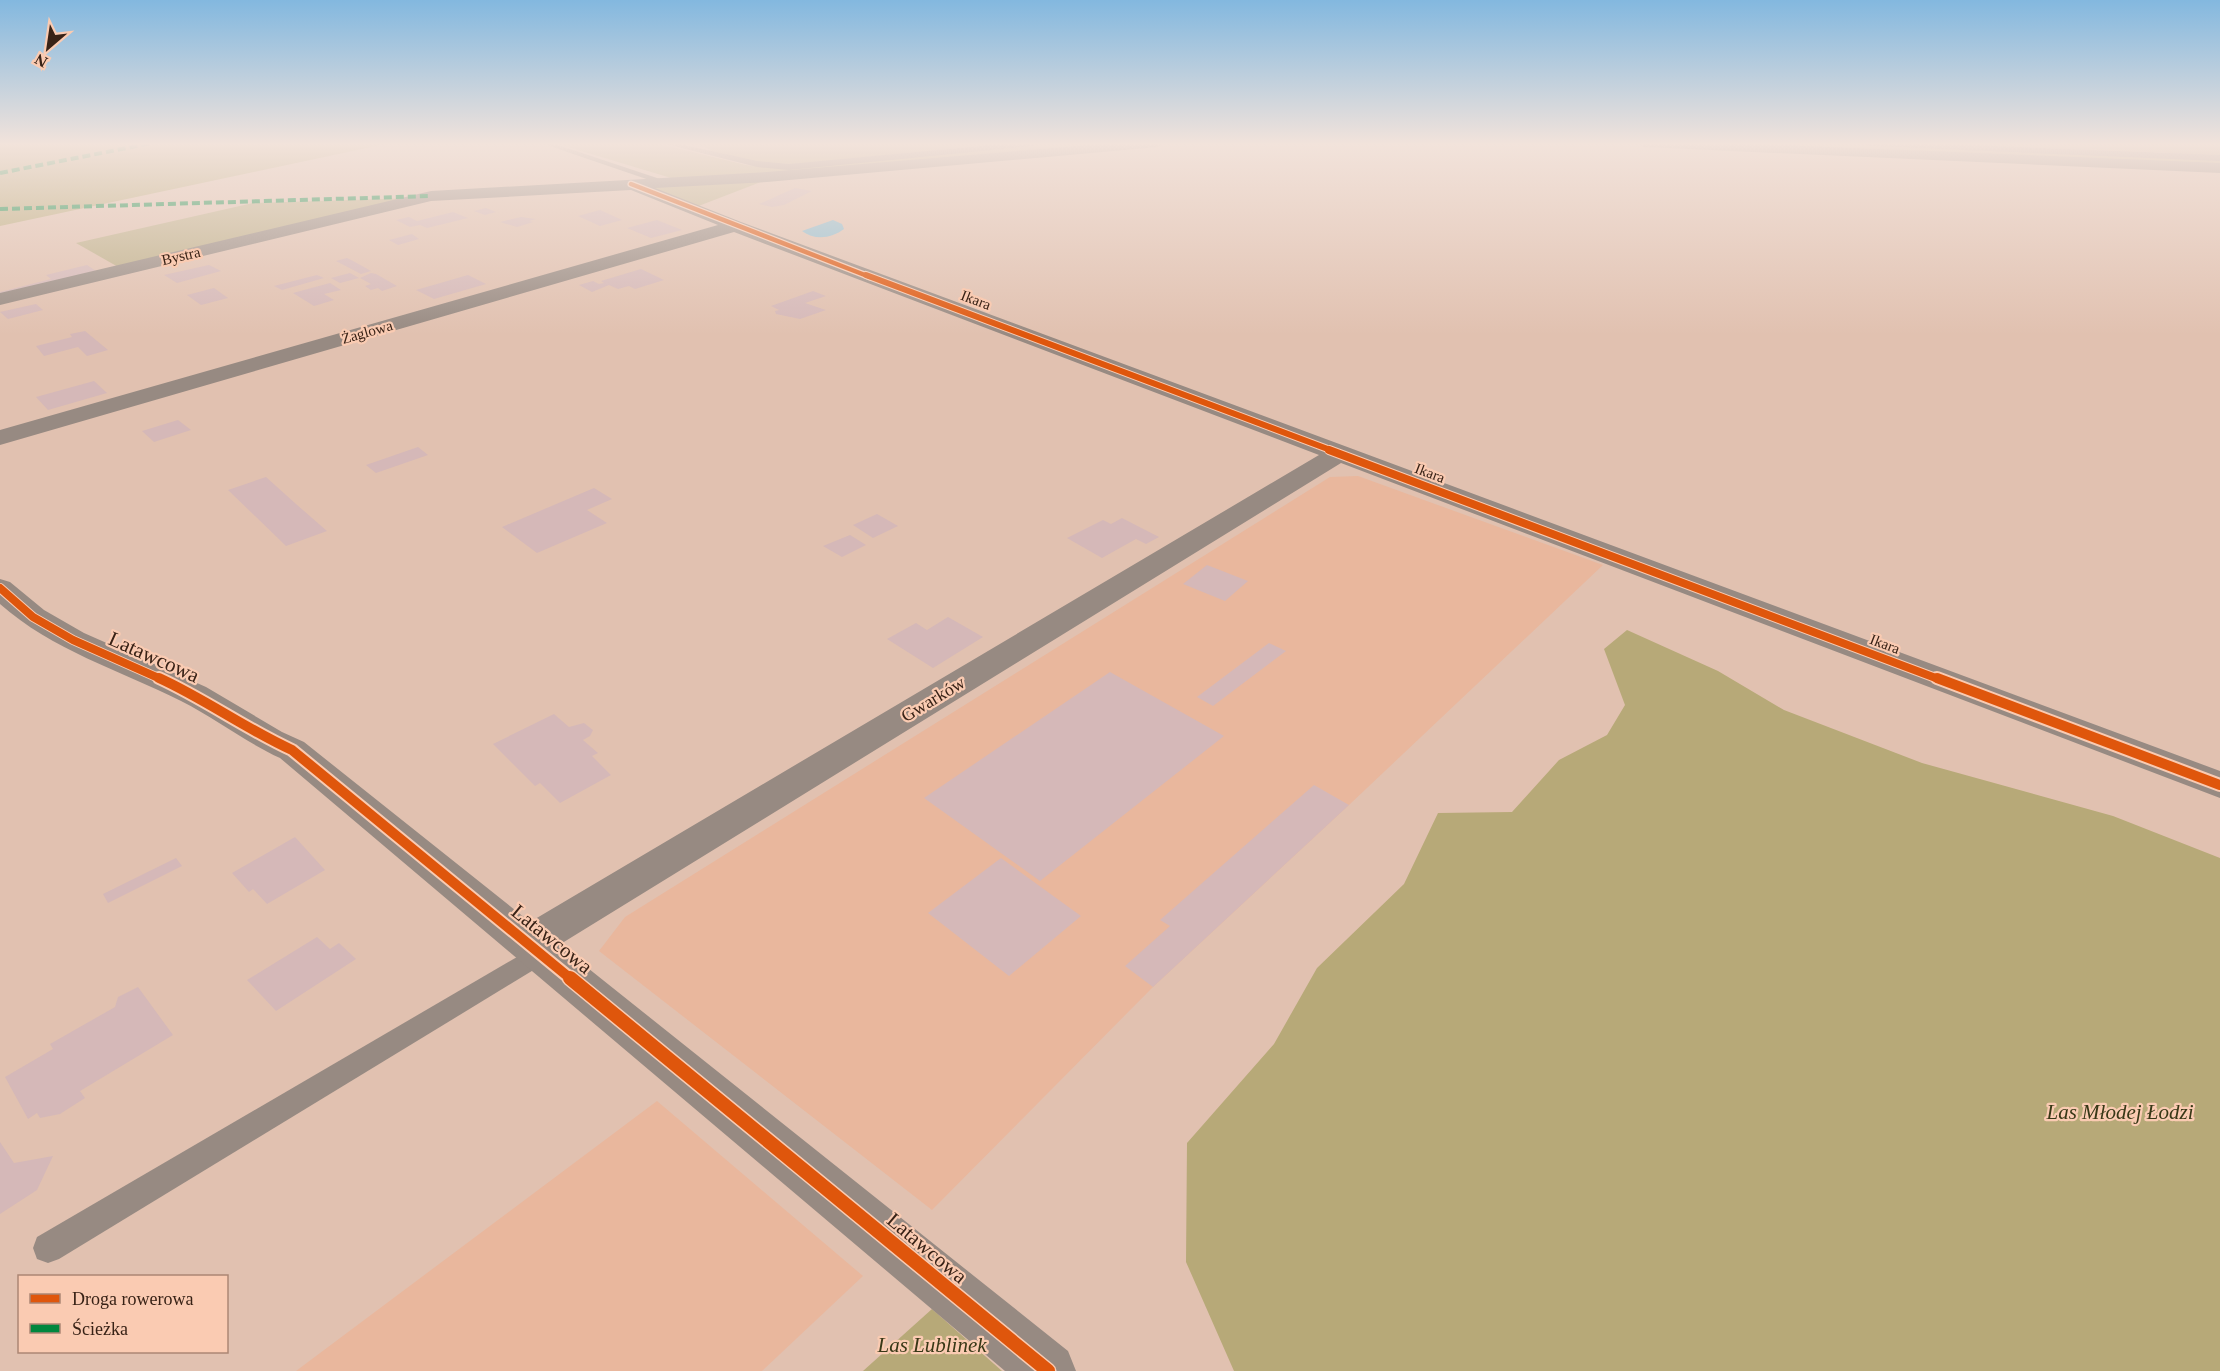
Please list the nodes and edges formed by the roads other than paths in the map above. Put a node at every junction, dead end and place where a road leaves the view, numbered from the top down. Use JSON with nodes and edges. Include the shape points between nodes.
{"nodes":[{"id":1,"x":385,"y":207,"type":"edge"},
{"id":2,"x":688,"y":207,"type":"edge"},
{"id":3,"x":735,"y":226,"type":"junction"},
{"id":4,"x":0,"y":299,"type":"edge"},
{"id":5,"x":0,"y":438,"type":"edge"},
{"id":6,"x":1338,"y":454,"type":"junction"},
{"id":7,"x":0,"y":588,"type":"edge"},
{"id":8,"x":2220,"y":786,"type":"edge"},
{"id":9,"x":535,"y":948,"type":"junction"},
{"id":10,"x":48,"y":1248,"type":"dead end"},
{"id":11,"x":1048,"y":1371,"type":"edge"}],
"edges":[{"from":1,"to":4,"type":"street","name":"Bystra"},
{"from":2,"to":3,"type":"street","name":"Ikara"},
{"from":3,"to":5,"type":"street","name":"Żaglowa"},
{"from":3,"to":6,"type":"street","name":"Ikara"},
{"from":6,"to":8,"type":"street","name":"Ikara"},
{"from":6,"to":9,"type":"street","name":"Gwarków"},
{"from":7,"to":9,"type":"street","name":"Latawcowa","via":[[33,617],[73,640],[194,694],[292,750]]},
{"from":9,"to":10,"type":"lane"},
{"from":9,"to":11,"type":"street","name":"Latawcowa"}]}
